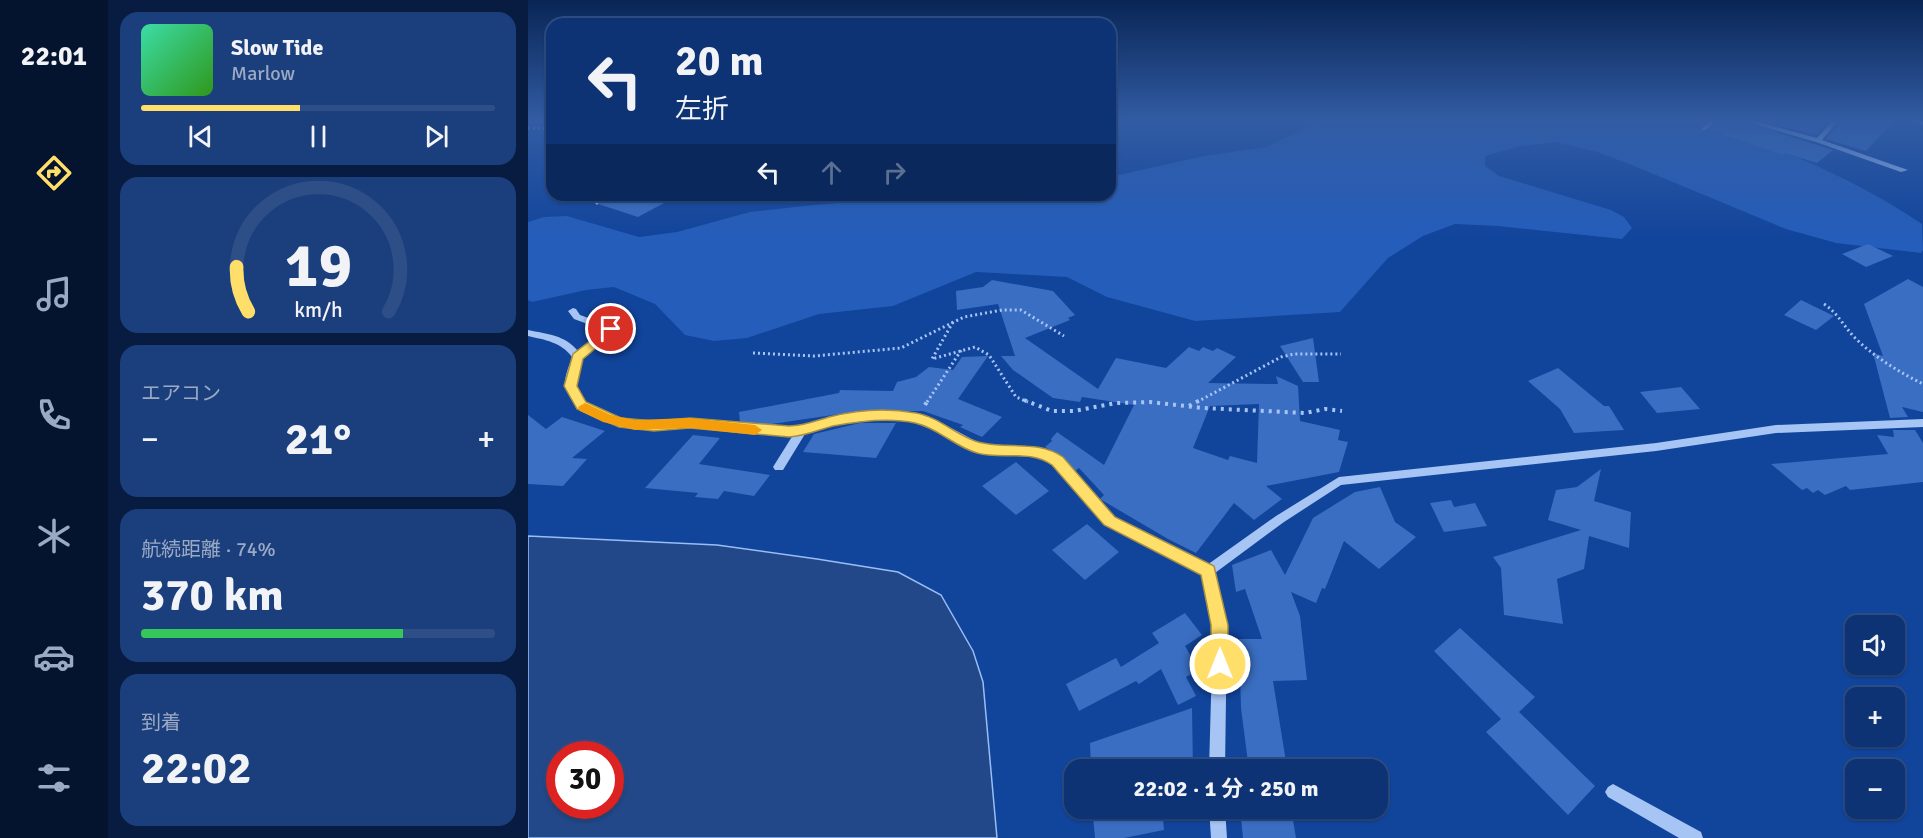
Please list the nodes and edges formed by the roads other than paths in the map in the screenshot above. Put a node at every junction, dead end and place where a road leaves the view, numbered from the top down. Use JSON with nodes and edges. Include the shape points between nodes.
{"nodes":[{"id":1,"x":1872,"y":159,"type":"edge"},
{"id":2,"x":1904,"y":170,"type":"dead end"},
{"id":3,"x":573,"y":311,"type":"dead end"},
{"id":4,"x":528,"y":333,"type":"edge"},
{"id":5,"x":578,"y":357,"type":"junction"},
{"id":6,"x":1923,"y":423,"type":"edge"},
{"id":7,"x":801,"y":431,"type":"junction"},
{"id":8,"x":779,"y":468,"type":"dead end"},
{"id":9,"x":1208,"y":571,"type":"junction"},
{"id":10,"x":1217,"y":759,"type":"edge"},
{"id":11,"x":1613,"y":792,"type":"dead end"},
{"id":12,"x":1218,"y":819,"type":"edge"},
{"id":13,"x":1219,"y":838,"type":"edge"},
{"id":14,"x":1695,"y":838,"type":"edge"}],
"edges":[{"from":1,"to":2,"type":"street"},
{"from":3,"to":5,"type":"street","via":[[577,317],[611,329]]},
{"from":4,"to":5,"type":"street","via":[[563,341]]},
{"from":5,"to":7,"type":"street","via":[[571,376],[574,396],[582,406],[608,419],[635,425],[690,423]]},
{"from":6,"to":9,"type":"street","via":[[1776,429],[1656,447],[1340,481]]},
{"from":7,"to":8,"type":"street"},
{"from":7,"to":9,"type":"street","via":[[860,417],[916,418],[979,448],[1041,452],[1058,461],[1109,521]]},
{"from":9,"to":10,"type":"street","via":[[1220,625]]},
{"from":11,"to":14,"type":"street"},
{"from":12,"to":13,"type":"street"}]}
